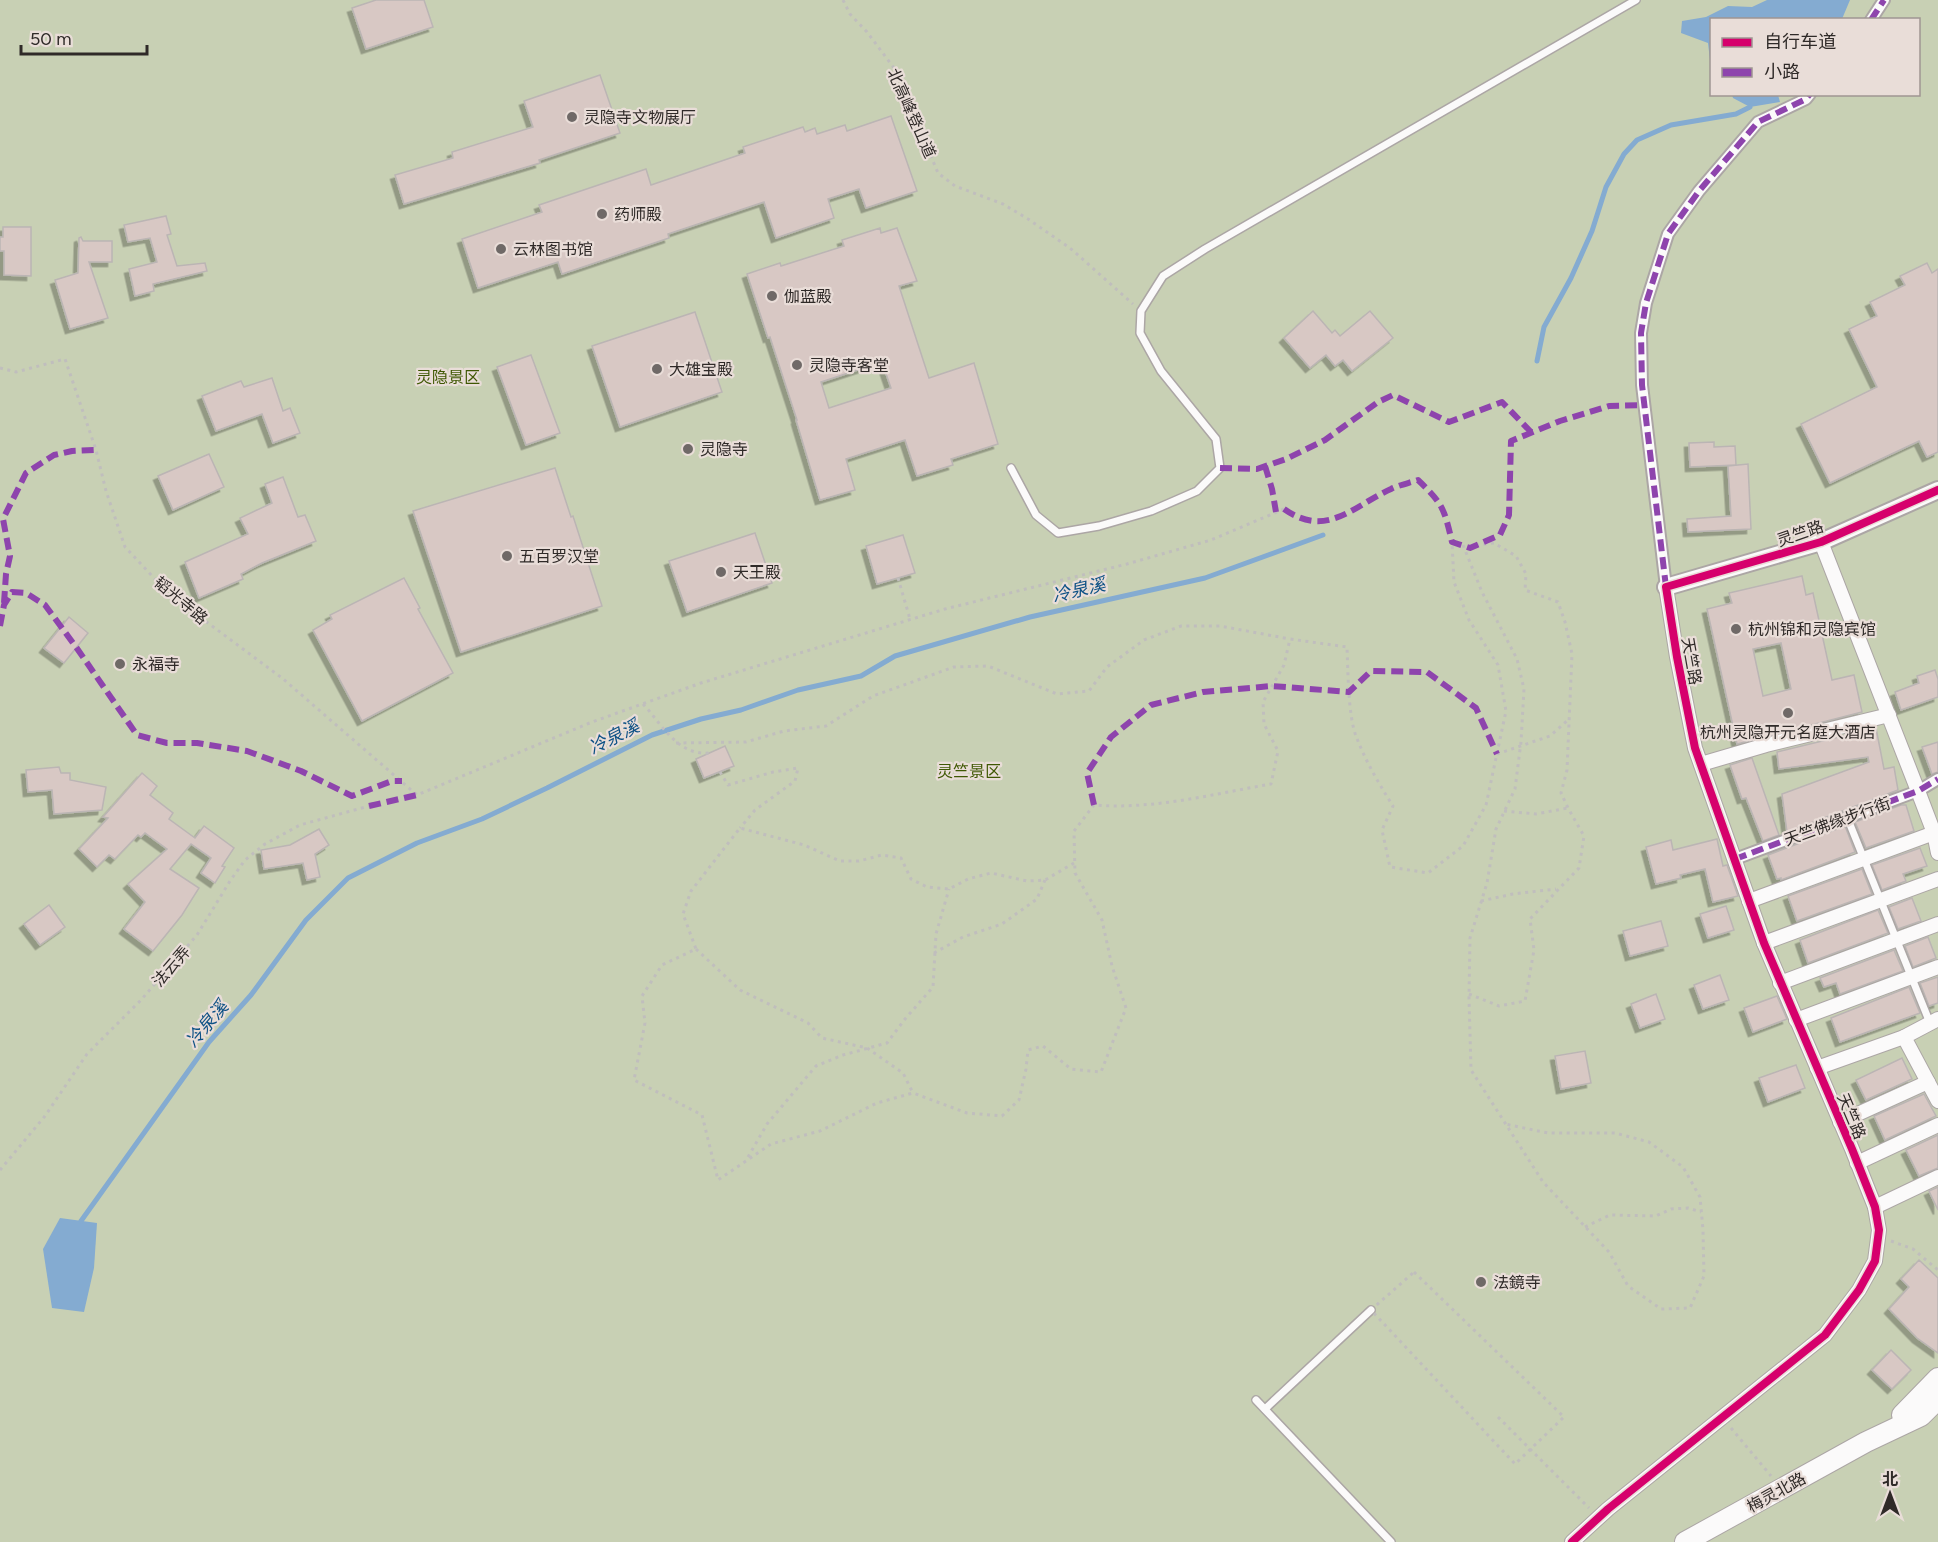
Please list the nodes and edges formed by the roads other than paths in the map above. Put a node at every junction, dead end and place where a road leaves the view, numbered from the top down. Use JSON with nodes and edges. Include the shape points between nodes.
{"nodes":[{"id":1,"x":1636,"y":0,"type":"edge"},
{"id":2,"x":1884,"y":0,"type":"edge"},
{"id":3,"x":1871,"y":18,"type":"edge"},
{"id":4,"x":1808,"y":96,"type":"edge"},
{"id":5,"x":1011,"y":468,"type":"dead end"},
{"id":6,"x":1938,"y":490,"type":"edge"},
{"id":7,"x":1821,"y":542,"type":"junction"},
{"id":8,"x":1666,"y":587,"type":"junction"},
{"id":9,"x":1889,"y":716,"type":"junction"},
{"id":10,"x":1701,"y":764,"type":"junction"},
{"id":11,"x":1938,"y":779,"type":"edge"},
{"id":12,"x":1918,"y":790,"type":"junction"},
{"id":13,"x":1847,"y":817,"type":"junction"},
{"id":14,"x":1934,"y":833,"type":"junction"},
{"id":15,"x":1938,"y":853,"type":"edge"},
{"id":16,"x":1735,"y":859,"type":"junction"},
{"id":17,"x":1864,"y":859,"type":"junction"},
{"id":18,"x":1938,"y":879,"type":"edge"},
{"id":19,"x":1881,"y":900,"type":"junction"},
{"id":20,"x":1749,"y":902,"type":"junction"},
{"id":21,"x":1938,"y":924,"type":"edge"},
{"id":22,"x":1895,"y":940,"type":"junction"},
{"id":23,"x":1764,"y":943,"type":"junction"},
{"id":24,"x":1938,"y":967,"type":"edge"},
{"id":25,"x":1911,"y":977,"type":"junction"},
{"id":26,"x":1780,"y":983,"type":"junction"},
{"id":27,"x":1796,"y":1020,"type":"junction"},
{"id":28,"x":1934,"y":1021,"type":"edge"},
{"id":29,"x":1904,"y":1037,"type":"junction"},
{"id":30,"x":1817,"y":1068,"type":"junction"},
{"id":31,"x":1928,"y":1082,"type":"junction"},
{"id":32,"x":1938,"y":1101,"type":"edge"},
{"id":33,"x":1840,"y":1122,"type":"junction"},
{"id":34,"x":1938,"y":1125,"type":"edge"},
{"id":35,"x":1857,"y":1162,"type":"junction"},
{"id":36,"x":1938,"y":1177,"type":"edge"},
{"id":37,"x":1875,"y":1207,"type":"junction"},
{"id":38,"x":1371,"y":1311,"type":"road end"},
{"id":39,"x":1938,"y":1378,"type":"edge"},
{"id":40,"x":1938,"y":1398,"type":"edge"},
{"id":41,"x":1256,"y":1400,"type":"dead end"},
{"id":42,"x":1265,"y":1409,"type":"junction"},
{"id":43,"x":1866,"y":1442,"type":"junction"},
{"id":44,"x":1391,"y":1542,"type":"edge"},
{"id":45,"x":1572,"y":1542,"type":"edge"},
{"id":46,"x":1685,"y":1542,"type":"edge"}],
"edges":[{"from":1,"to":5,"type":"lane","via":[[1163,276],[1141,311],[1140,333],[1161,371],[1216,439],[1220,468],[1197,491],[1151,511],[1058,533],[1036,515]]},
{"from":2,"to":3,"type":"street"},
{"from":4,"to":8,"type":"street","via":[[1758,122],[1699,191],[1668,234],[1646,303],[1641,333],[1642,385]]},
{"from":6,"to":7,"type":"street","name":"灵竺路"},
{"from":7,"to":8,"type":"street","name":"灵竺路"},
{"from":7,"to":9,"type":"street"},
{"from":8,"to":10,"type":"street","name":"天竺路"},
{"from":9,"to":10,"type":"street"},
{"from":9,"to":12,"type":"street"},
{"from":10,"to":16,"type":"street","name":"天竺路"},
{"from":11,"to":12,"type":"street","name":"天竺佛缘步行街"},
{"from":12,"to":13,"type":"street","name":"天竺佛缘步行街"},
{"from":12,"to":14,"type":"street"},
{"from":13,"to":16,"type":"street","name":"天竺佛缘步行街"},
{"from":13,"to":17,"type":"lane"},
{"from":14,"to":15,"type":"street"},
{"from":14,"to":17,"type":"street"},
{"from":16,"to":20,"type":"street","name":"天竺路"},
{"from":17,"to":19,"type":"lane"},
{"from":17,"to":20,"type":"street"},
{"from":18,"to":19,"type":"street"},
{"from":19,"to":22,"type":"lane"},
{"from":19,"to":23,"type":"street"},
{"from":20,"to":23,"type":"street","name":"天竺路"},
{"from":21,"to":22,"type":"street"},
{"from":22,"to":25,"type":"lane"},
{"from":22,"to":26,"type":"street"},
{"from":23,"to":26,"type":"street","name":"天竺路"},
{"from":24,"to":25,"type":"street"},
{"from":25,"to":27,"type":"street"},
{"from":25,"to":28,"type":"lane"},
{"from":26,"to":27,"type":"street","name":"天竺路"},
{"from":27,"to":30,"type":"street","name":"天竺路"},
{"from":28,"to":29,"type":"street"},
{"from":29,"to":30,"type":"street"},
{"from":29,"to":31,"type":"street"},
{"from":30,"to":33,"type":"street","name":"天竺路"},
{"from":31,"to":32,"type":"street"},
{"from":31,"to":33,"type":"street"},
{"from":33,"to":35,"type":"street","name":"天竺路"},
{"from":34,"to":35,"type":"street"},
{"from":35,"to":37,"type":"street","name":"天竺路"},
{"from":36,"to":37,"type":"street"},
{"from":37,"to":45,"type":"street","name":"天竺路","via":[[1879,1230],[1875,1261],[1825,1335]]},
{"from":38,"to":42,"type":"lane"},
{"from":39,"to":43,"type":"main road","name":"梅灵北路","via":[[1908,1410]]},
{"from":40,"to":43,"type":"main road","name":"梅灵北路","via":[[1921,1416]]},
{"from":41,"to":42,"type":"lane"},
{"from":42,"to":44,"type":"lane"},
{"from":43,"to":46,"type":"main road","name":"梅灵北路"}]}
